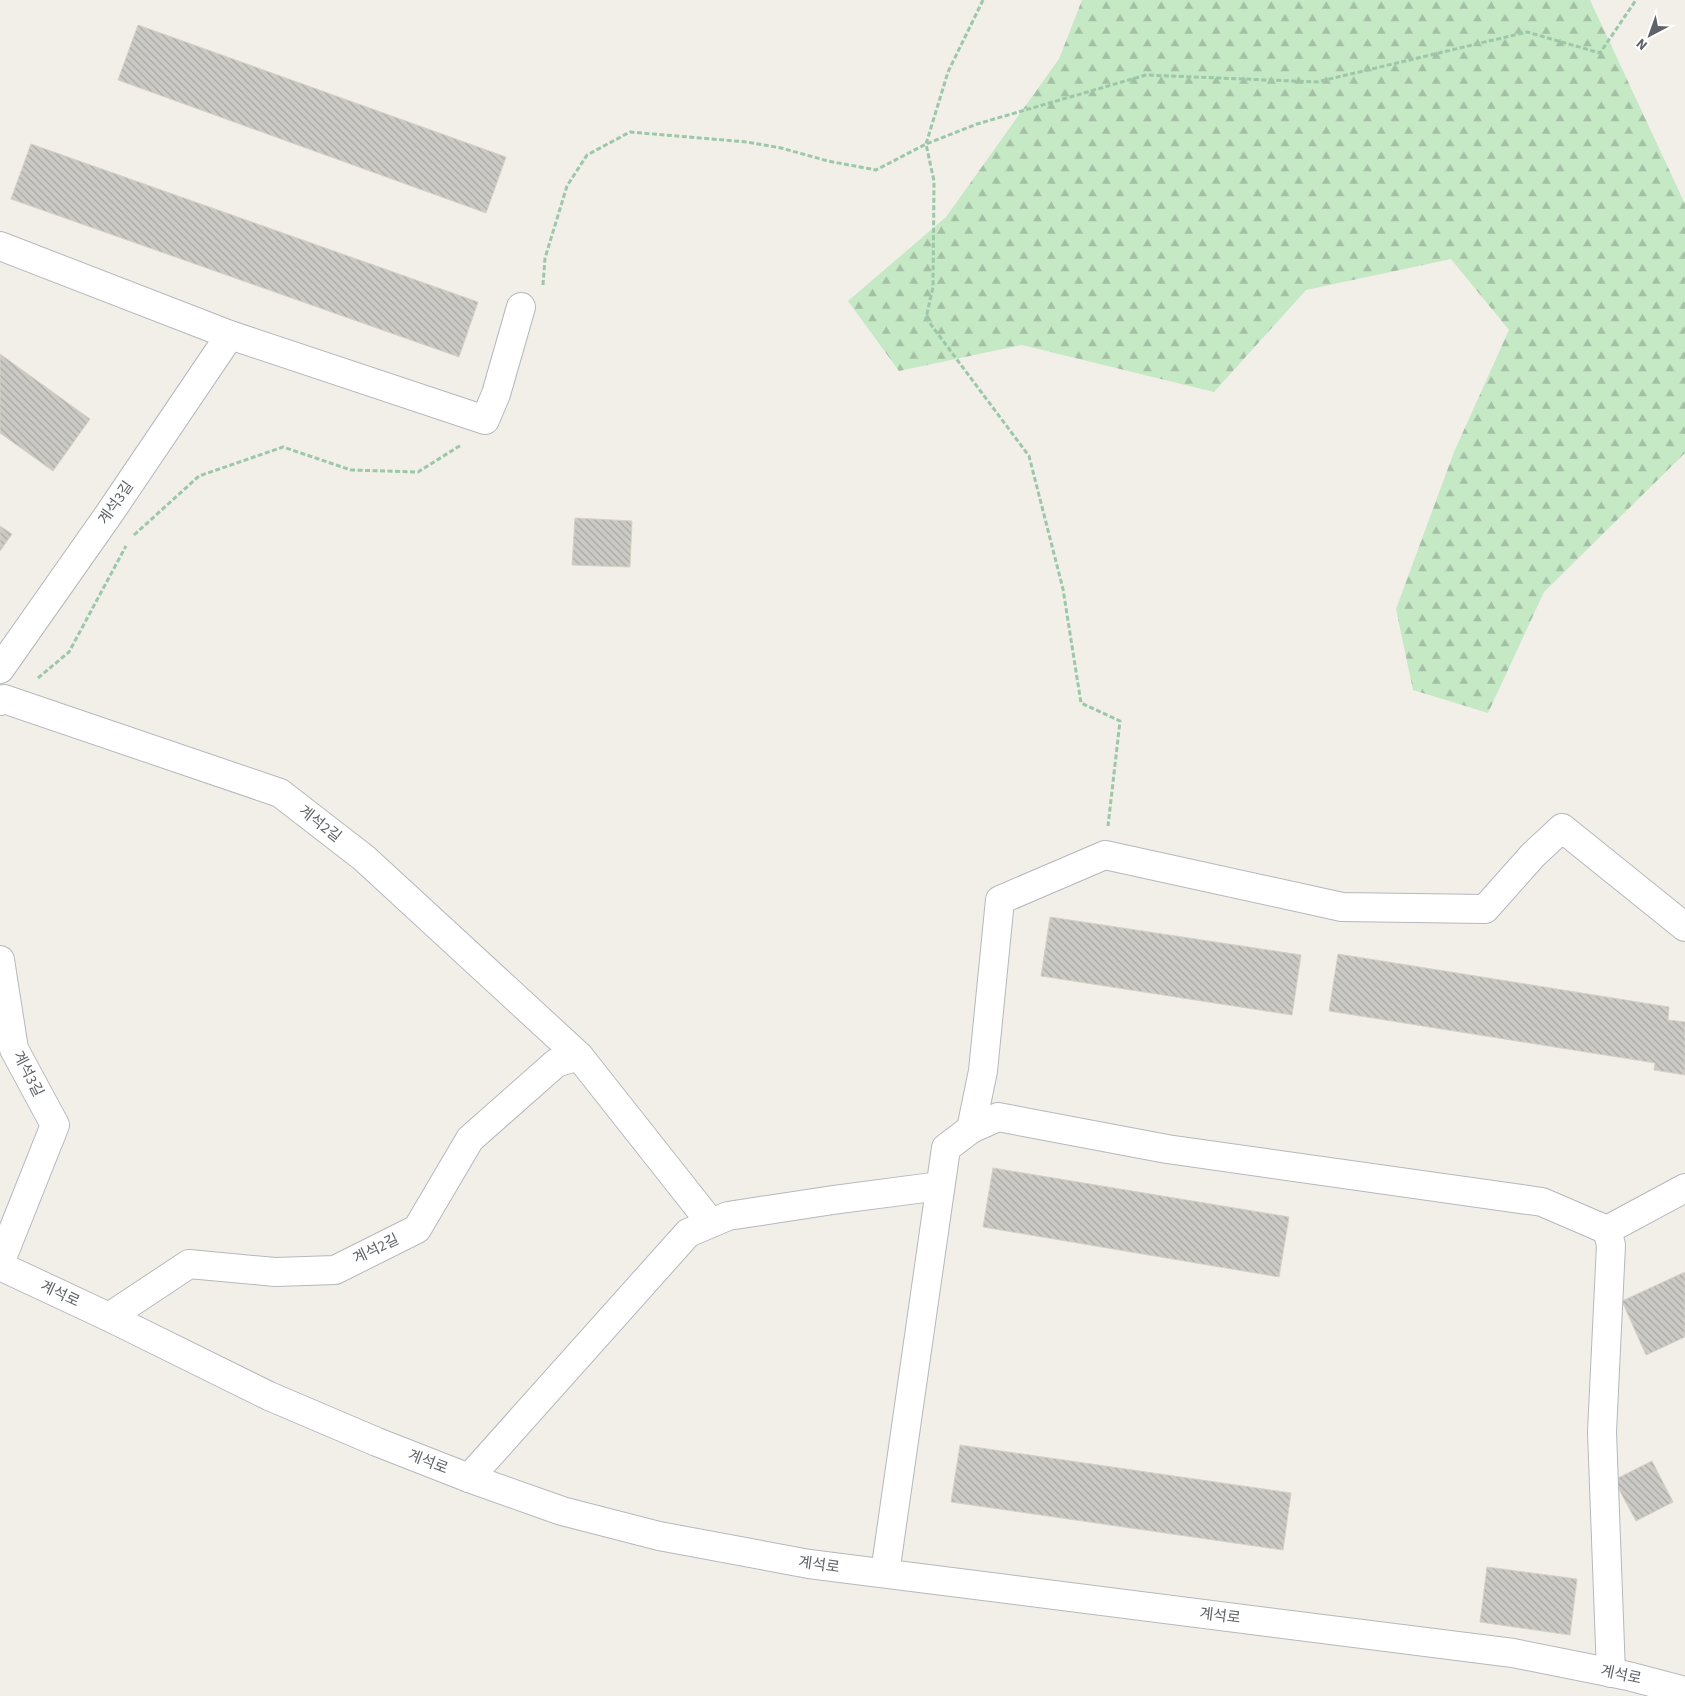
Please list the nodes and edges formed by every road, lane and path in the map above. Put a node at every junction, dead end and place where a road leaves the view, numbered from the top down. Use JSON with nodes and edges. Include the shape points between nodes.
{"nodes":[{"id":1,"x":983,"y":0,"type":"edge"},
{"id":2,"x":1636,"y":0,"type":"edge"},
{"id":3,"x":926,"y":144,"type":"junction"},
{"id":4,"x":0,"y":246,"type":"edge"},
{"id":5,"x":532,"y":300,"type":"joint"},
{"id":6,"x":230,"y":335,"type":"junction"},
{"id":7,"x":485,"y":420,"type":"junction"},
{"id":8,"x":132,"y":537,"type":"dead end"},
{"id":9,"x":127,"y":545,"type":"dead end"},
{"id":10,"x":0,"y":669,"type":"edge"},
{"id":11,"x":5,"y":701,"type":"edge"},
{"id":12,"x":1105,"y":855,"type":"junction"},
{"id":13,"x":1685,"y":927,"type":"edge"},
{"id":14,"x":0,"y":960,"type":"edge"},
{"id":15,"x":579,"y":1056,"type":"junction"},
{"id":16,"x":971,"y":1129,"type":"junction"},
{"id":17,"x":940,"y":1186,"type":"junction"},
{"id":18,"x":1685,"y":1188,"type":"edge"},
{"id":19,"x":710,"y":1223,"type":"junction"},
{"id":20,"x":1607,"y":1230,"type":"junction"},
{"id":21,"x":0,"y":1265,"type":"edge"},
{"id":22,"x":109,"y":1317,"type":"junction"},
{"id":23,"x":469,"y":1478,"type":"junction"},
{"id":24,"x":885,"y":1573,"type":"junction"},
{"id":25,"x":1611,"y":1673,"type":"junction"},
{"id":26,"x":1685,"y":1691,"type":"edge"}],
"edges":[{"from":1,"to":3,"type":"path","via":[[948,72]]},
{"from":2,"to":3,"type":"path","via":[[1600,53],[1527,32],[1317,82],[1146,76],[977,124]]},
{"from":3,"to":5,"type":"path","via":[[876,170],[748,142],[630,132],[587,155],[567,186]]},
{"from":3,"to":12,"type":"path","via":[[934,181],[933,287],[926,318],[1029,456],[1063,589],[1081,703],[1120,721]]},
{"from":4,"to":6,"type":"street"},
{"from":5,"to":7,"type":"street"},
{"from":6,"to":7,"type":"street"},
{"from":6,"to":10,"type":"street","name":"계석3길"},
{"from":7,"to":8,"type":"path","via":[[475,437],[418,472],[351,470],[283,447],[199,476]]},
{"from":9,"to":11,"type":"path","via":[[69,652]]},
{"from":11,"to":15,"type":"street","name":"계석2길","via":[[280,793],[364,858]]},
{"from":12,"to":13,"type":"street","via":[[1342,907],[1486,909],[1533,855],[1562,828]]},
{"from":12,"to":16,"type":"street","via":[[1000,900],[983,1071]]},
{"from":14,"to":21,"type":"street","name":"계석3길","via":[[14,1048],[55,1125]]},
{"from":15,"to":19,"type":"street","name":"계석2길"},
{"from":15,"to":22,"type":"street","name":"계석2길","via":[[556,1063],[470,1139],[417,1229],[335,1270],[275,1272],[189,1264]]},
{"from":16,"to":17,"type":"street","via":[[946,1148]]},
{"from":16,"to":20,"type":"street","via":[[998,1117],[1167,1149],[1542,1202]]},
{"from":17,"to":19,"type":"street","via":[[728,1216]]},
{"from":17,"to":24,"type":"street"},
{"from":18,"to":20,"type":"street"},
{"from":19,"to":23,"type":"street","via":[[688,1233]]},
{"from":20,"to":25,"type":"street","via":[[1611,1245],[1602,1432]]},
{"from":21,"to":22,"type":"street","name":"계석로"},
{"from":22,"to":23,"type":"street","name":"계석로","via":[[269,1396]]},
{"from":23,"to":24,"type":"street","name":"계석로","via":[[562,1511],[659,1536],[809,1564]]},
{"from":24,"to":25,"type":"street","name":"계석로","via":[[1503,1652]]},
{"from":25,"to":26,"type":"street","name":"계석로"}]}
